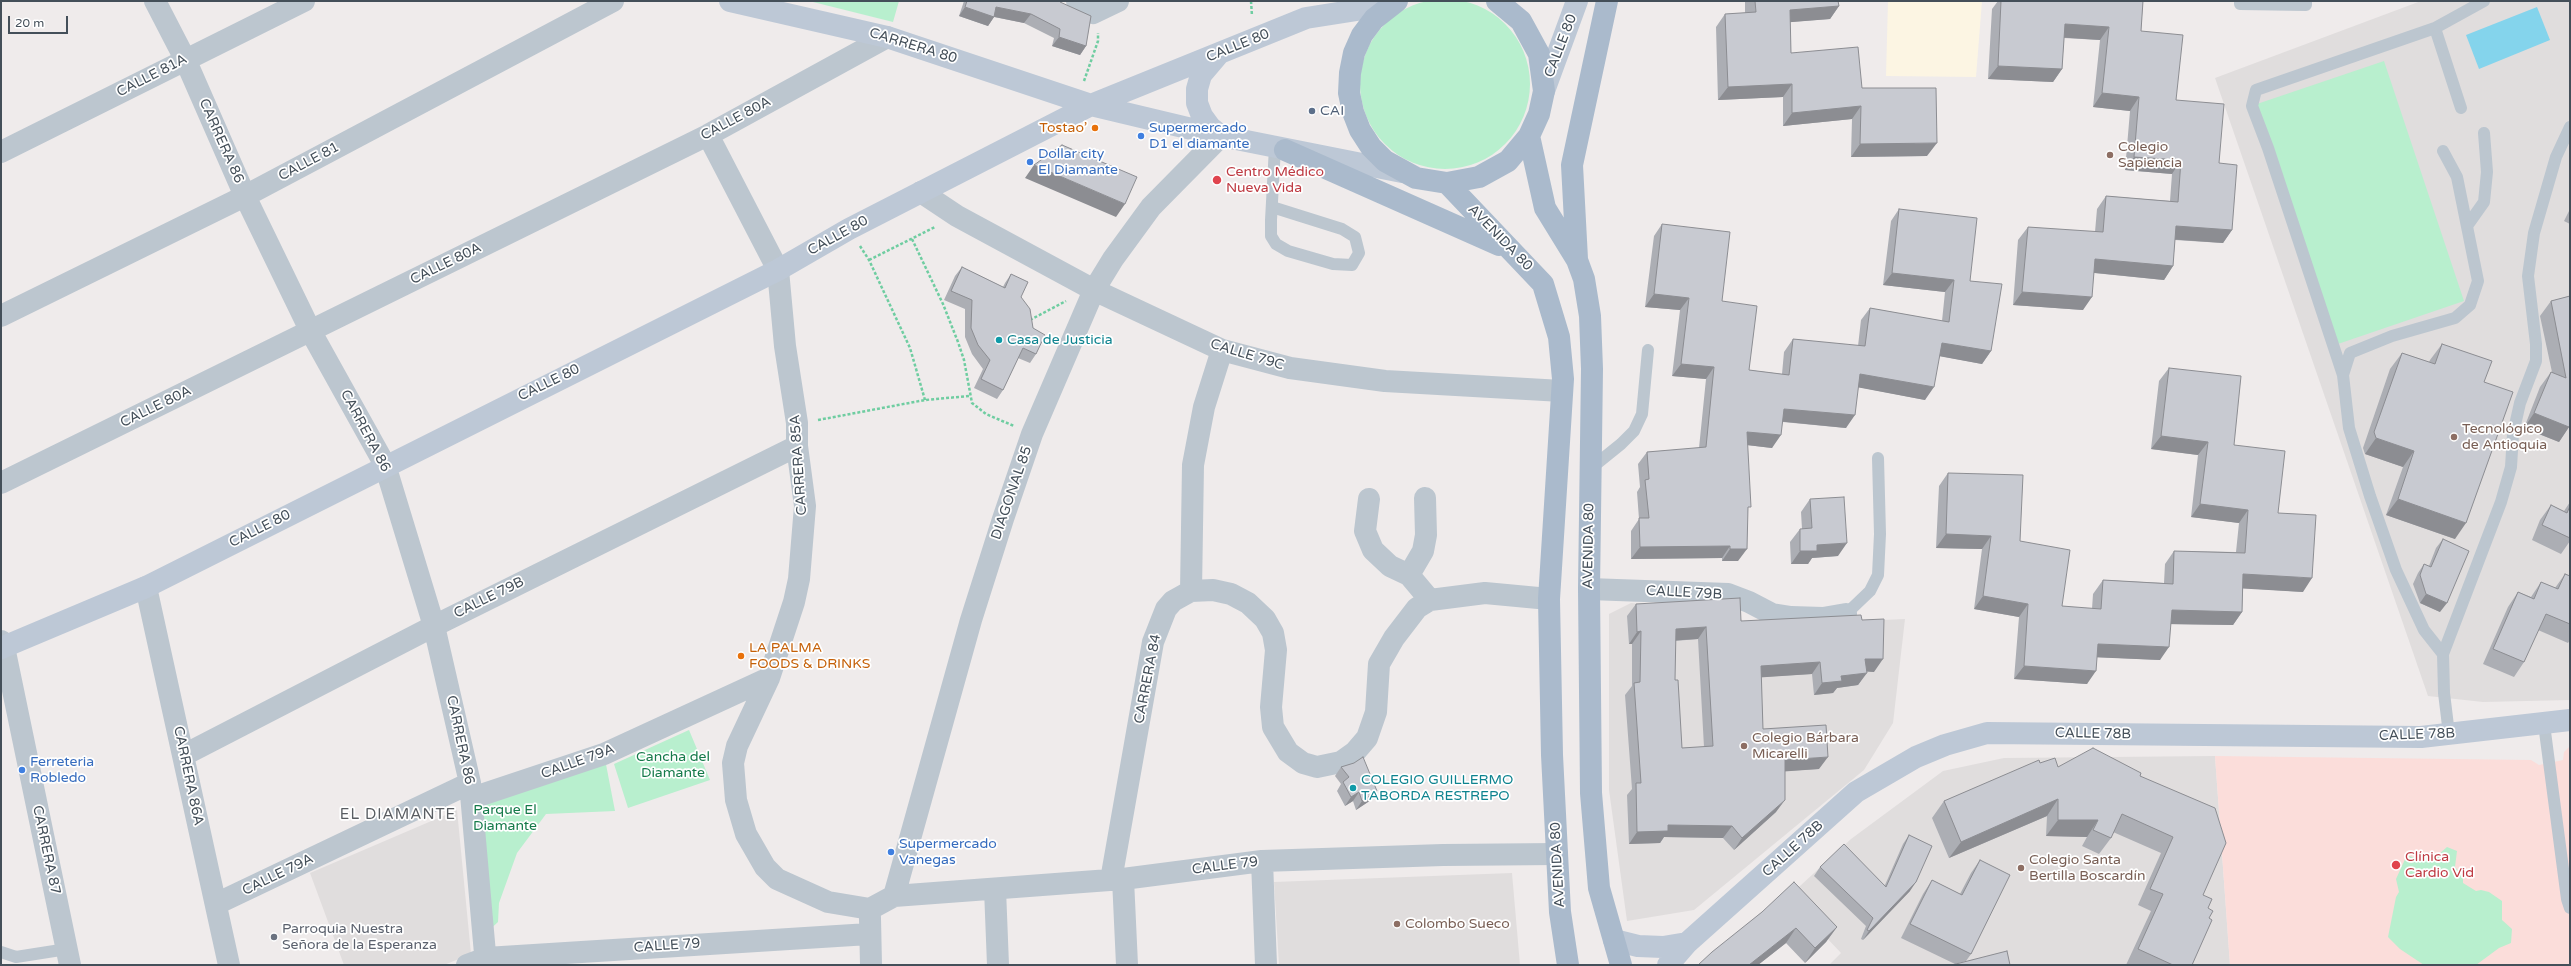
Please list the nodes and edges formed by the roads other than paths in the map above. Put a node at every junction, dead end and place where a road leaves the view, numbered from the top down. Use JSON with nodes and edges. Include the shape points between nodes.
{"nodes":[{"id":1,"x":155,"y":1,"type":"edge"},
{"id":2,"x":304,"y":1,"type":"edge"},
{"id":3,"x":613,"y":1,"type":"edge"},
{"id":4,"x":730,"y":1,"type":"edge"},
{"id":5,"x":1118,"y":1,"type":"edge"},
{"id":6,"x":1344,"y":1,"type":"edge"},
{"id":7,"x":1497,"y":1,"type":"edge"},
{"id":8,"x":1578,"y":1,"type":"edge"},
{"id":9,"x":1607,"y":1,"type":"edge"},
{"id":10,"x":2240,"y":1,"type":"edge"},
{"id":11,"x":2306,"y":1,"type":"edge"},
{"id":12,"x":2484,"y":1,"type":"edge"},
{"id":13,"x":1393,"y":3,"type":"edge"},
{"id":14,"x":1085,"y":7,"type":"edge"},
{"id":15,"x":1306,"y":18,"type":"junction"},
{"id":16,"x":2435,"y":28,"type":"junction"},
{"id":17,"x":887,"y":37,"type":"junction"},
{"id":18,"x":1225,"y":51,"type":"junction"},
{"id":19,"x":185,"y":59,"type":"junction"},
{"id":20,"x":1544,"y":91,"type":"junction"},
{"id":21,"x":1084,"y":102,"type":"junction"},
{"id":22,"x":2461,"y":108,"type":"dead end"},
{"id":23,"x":2570,"y":127,"type":"edge"},
{"id":24,"x":2484,"y":133,"type":"dead end"},
{"id":25,"x":708,"y":135,"type":"junction"},
{"id":26,"x":1221,"y":136,"type":"junction"},
{"id":27,"x":1529,"y":136,"type":"junction"},
{"id":28,"x":1280,"y":148,"type":"junction"},
{"id":29,"x":2443,"y":151,"type":"dead end"},
{"id":30,"x":1,"y":152,"type":"edge"},
{"id":31,"x":1402,"y":172,"type":"junction"},
{"id":32,"x":1447,"y":183,"type":"junction"},
{"id":33,"x":921,"y":192,"type":"junction"},
{"id":34,"x":245,"y":196,"type":"junction"},
{"id":35,"x":1272,"y":207,"type":"junction"},
{"id":36,"x":2467,"y":226,"type":"junction"},
{"id":37,"x":1512,"y":252,"type":"junction"},
{"id":38,"x":1577,"y":260,"type":"junction"},
{"id":39,"x":778,"y":270,"type":"junction"},
{"id":40,"x":1094,"y":290,"type":"junction"},
{"id":41,"x":1,"y":316,"type":"edge"},
{"id":42,"x":311,"y":332,"type":"junction"},
{"id":43,"x":1222,"y":350,"type":"junction"},
{"id":44,"x":1648,"y":350,"type":"dead end"},
{"id":45,"x":2343,"y":375,"type":"junction"},
{"id":46,"x":1562,"y":391,"type":"junction"},
{"id":47,"x":797,"y":446,"type":"junction"},
{"id":48,"x":1878,"y":458,"type":"dead end"},
{"id":49,"x":385,"y":465,"type":"junction"},
{"id":50,"x":1590,"y":469,"type":"junction"},
{"id":51,"x":1,"y":483,"type":"edge"},
{"id":52,"x":1425,"y":498,"type":"dead end"},
{"id":53,"x":1369,"y":499,"type":"dead end"},
{"id":54,"x":1409,"y":575,"type":"junction"},
{"id":55,"x":146,"y":587,"type":"junction"},
{"id":56,"x":1589,"y":589,"type":"junction"},
{"id":57,"x":1191,"y":591,"type":"junction"},
{"id":58,"x":1549,"y":599,"type":"junction"},
{"id":59,"x":1430,"y":600,"type":"junction"},
{"id":60,"x":1846,"y":614,"type":"joint"},
{"id":61,"x":434,"y":626,"type":"junction"},
{"id":62,"x":2,"y":645,"type":"edge"},
{"id":63,"x":2443,"y":654,"type":"junction"},
{"id":64,"x":769,"y":678,"type":"junction"},
{"id":65,"x":2570,"y":720,"type":"edge"},
{"id":66,"x":2544,"y":724,"type":"junction"},
{"id":67,"x":2449,"y":734,"type":"junction"},
{"id":68,"x":184,"y":755,"type":"junction"},
{"id":69,"x":471,"y":790,"type":"junction"},
{"id":70,"x":1557,"y":854,"type":"junction"},
{"id":71,"x":1262,"y":861,"type":"junction"},
{"id":72,"x":1117,"y":880,"type":"junction"},
{"id":73,"x":995,"y":889,"type":"junction"},
{"id":74,"x":894,"y":896,"type":"junction"},
{"id":75,"x":216,"y":904,"type":"junction"},
{"id":76,"x":2570,"y":908,"type":"edge"},
{"id":77,"x":870,"y":909,"type":"junction"},
{"id":78,"x":869,"y":934,"type":"junction"},
{"id":79,"x":1614,"y":940,"type":"junction"},
{"id":80,"x":1687,"y":943,"type":"junction"},
{"id":81,"x":1,"y":952,"type":"edge"},
{"id":82,"x":68,"y":957,"type":"edge"},
{"id":83,"x":480,"y":963,"type":"edge"},
{"id":84,"x":229,"y":965,"type":"edge"},
{"id":85,"x":871,"y":965,"type":"edge"},
{"id":86,"x":998,"y":965,"type":"edge"},
{"id":87,"x":1127,"y":965,"type":"edge"},
{"id":88,"x":1266,"y":965,"type":"edge"},
{"id":89,"x":1568,"y":965,"type":"edge"},
{"id":90,"x":1621,"y":965,"type":"edge"},
{"id":91,"x":1668,"y":965,"type":"edge"}],
"edges":[{"from":1,"to":19,"type":"street","name":"CARRERA 86"},
{"from":2,"to":19,"type":"street","name":"CALLE 81A"},
{"from":3,"to":34,"type":"street","name":"CALLE 81"},
{"from":4,"to":17,"type":"street","name":"CARRERA 80"},
{"from":5,"to":14,"type":"street"},
{"from":6,"to":15,"type":"street"},
{"from":7,"to":20,"type":"main road","via":[[1521,21],[1532,36],[1539,54]]},
{"from":8,"to":20,"type":"street","name":"CALLE 80"},
{"from":9,"to":38,"type":"main road","via":[[1572,165]]},
{"from":10,"to":11,"type":"lane","via":[[2240,4],[2306,4]]},
{"from":12,"to":16,"type":"lane"},
{"from":13,"to":15,"type":"street","name":"CALLE 80"},
{"from":13,"to":31,"type":"main road","via":[[1374,19],[1362,35],[1354,53],[1349,93],[1358,124],[1371,147],[1385,161]]},
{"from":15,"to":18,"type":"street","name":"CALLE 80"},
{"from":16,"to":22,"type":"lane"},
{"from":16,"to":45,"type":"lane","via":[[2256,90],[2252,106]]},
{"from":17,"to":21,"type":"street","name":"CARRERA 80"},
{"from":17,"to":25,"type":"street","name":"CALLE 80A"},
{"from":18,"to":21,"type":"street","name":"CALLE 80"},
{"from":18,"to":26,"type":"street","via":[[1208,64],[1197,89],[1197,103],[1202,116]]},
{"from":19,"to":30,"type":"street","name":"CALLE 81A"},
{"from":19,"to":34,"type":"street","name":"CARRERA 86"},
{"from":20,"to":27,"type":"main road","via":[[1539,114]]},
{"from":21,"to":26,"type":"street"},
{"from":21,"to":33,"type":"street","name":"CALLE 80"},
{"from":23,"to":63,"type":"lane","via":[[2556,157],[2534,233],[2528,276],[2536,361],[2520,403],[2513,434],[2511,467],[2501,502]]},
{"from":24,"to":36,"type":"lane","via":[[2487,172],[2484,202]]},
{"from":25,"to":39,"type":"street","name":"CARRERA 85A"},
{"from":25,"to":42,"type":"street","name":"CALLE 80A"},
{"from":26,"to":28,"type":"street"},
{"from":26,"to":40,"type":"street","name":"DIAGONAL 85","via":[[1151,207]]},
{"from":27,"to":32,"type":"main road","via":[[1516,153],[1494,170],[1479,177]]},
{"from":27,"to":38,"type":"main road","name":"AVENIDA 80","via":[[1545,208]]},
{"from":28,"to":31,"type":"street"},
{"from":28,"to":35,"type":"lane"},
{"from":28,"to":37,"type":"main road","via":[[1391,195]]},
{"from":29,"to":36,"type":"lane","via":[[2456,177]]},
{"from":31,"to":32,"type":"main road","via":[[1431,182]]},
{"from":32,"to":37,"type":"main road","name":"AVENIDA 80"},
{"from":33,"to":39,"type":"street","name":"CALLE 80","via":[[848,229]]},
{"from":33,"to":40,"type":"street","name":"CALLE 79C","via":[[957,216]]},
{"from":34,"to":41,"type":"street","name":"CALLE 81"},
{"from":34,"to":42,"type":"street","name":"CARRERA 86"},
{"from":35,"to":35,"type":"lane","via":[[1271,236],[1276,244],[1288,251],[1333,264],[1352,264],[1359,253],[1355,237],[1342,229]]},
{"from":36,"to":45,"type":"lane","via":[[2478,281],[2470,305],[2455,318],[2392,336],[2350,353]]},
{"from":37,"to":46,"type":"main road","name":"AVENIDA 80","via":[[1535,273],[1546,290],[1559,337]]},
{"from":38,"to":50,"type":"main road","name":"AVENIDA 80","via":[[1584,279],[1590,316]]},
{"from":39,"to":47,"type":"street","name":"CARRERA 85A","via":[[785,346],[797,423]]},
{"from":39,"to":49,"type":"street","name":"CALLE 80"},
{"from":40,"to":43,"type":"street","name":"CALLE 79C"},
{"from":40,"to":74,"type":"street","name":"DIAGONAL 85","via":[[1032,434],[971,620]]},
{"from":42,"to":49,"type":"street","name":"CARRERA 86"},
{"from":42,"to":51,"type":"street","name":"CALLE 80A"},
{"from":43,"to":46,"type":"street","name":"CALLE 79C","via":[[1290,368],[1385,381]]},
{"from":43,"to":57,"type":"street","via":[[1204,407],[1193,465]]},
{"from":44,"to":50,"type":"lane","via":[[1642,414],[1634,431]]},
{"from":45,"to":63,"type":"lane","via":[[2349,428],[2396,570],[2424,630]]},
{"from":46,"to":58,"type":"main road","name":"AVENIDA 80"},
{"from":47,"to":61,"type":"street","name":"CALLE 79B"},
{"from":47,"to":64,"type":"street","name":"CARRERA 85A","via":[[805,506],[802,555],[794,602]]},
{"from":48,"to":60,"type":"lane","via":[[1878,575],[1870,591]]},
{"from":49,"to":55,"type":"street","name":"CALLE 80"},
{"from":49,"to":61,"type":"street","name":"CARRERA 86"},
{"from":50,"to":56,"type":"main road","name":"AVENIDA 80"},
{"from":52,"to":54,"type":"street","via":[[1426,535],[1423,551]]},
{"from":53,"to":54,"type":"street","via":[[1365,531],[1373,550],[1390,566]]},
{"from":54,"to":59,"type":"street"},
{"from":55,"to":62,"type":"street","name":"CALLE 80"},
{"from":55,"to":68,"type":"street","name":"CARRERA 86A"},
{"from":56,"to":60,"type":"street","name":"CALLE 79B","via":[[1728,594],[1772,614],[1823,618]]},
{"from":56,"to":79,"type":"main road","name":"AVENIDA 80","via":[[1590,768],[1596,857],[1599,888]]},
{"from":57,"to":59,"type":"street","via":[[1213,590],[1231,594],[1254,607],[1265,619],[1273,633],[1276,650],[1271,707],[1274,727],[1285,749],[1308,765],[1324,767],[1341,762],[1364,743],[1375,719],[1378,671],[1382,659],[1412,614]]},
{"from":57,"to":72,"type":"street","name":"CARRERA 84","via":[[1173,601],[1166,609],[1153,642]]},
{"from":58,"to":59,"type":"street","via":[[1485,593]]},
{"from":58,"to":70,"type":"main road","name":"AVENIDA 80"},
{"from":61,"to":68,"type":"street","name":"CALLE 79B"},
{"from":61,"to":69,"type":"street","name":"CARRERA 86"},
{"from":62,"to":82,"type":"street","name":"CARRERA 87"},
{"from":63,"to":67,"type":"lane"},
{"from":64,"to":69,"type":"street","name":"CALLE 79A","via":[[604,754]]},
{"from":64,"to":77,"type":"street","name":"CARRERA 85A","via":[[740,740],[733,763],[739,816],[746,834],[765,867],[777,878],[828,902]]},
{"from":65,"to":66,"type":"street","name":"CALLE 78B"},
{"from":66,"to":67,"type":"street","name":"CALLE 78B"},
{"from":66,"to":76,"type":"lane"},
{"from":67,"to":80,"type":"street","name":"CALLE 78B","via":[[2413,737],[1987,733],[1944,745],[1916,757],[1856,792]]},
{"from":68,"to":75,"type":"street","name":"CARRERA 86A"},
{"from":69,"to":75,"type":"street","name":"CALLE 79A"},
{"from":69,"to":83,"type":"street","name":"CARRERA 86"},
{"from":70,"to":71,"type":"street","name":"CALLE 79"},
{"from":70,"to":89,"type":"main road","name":"AVENIDA 80","via":[[1560,912]]},
{"from":71,"to":72,"type":"street","name":"CALLE 79"},
{"from":71,"to":88,"type":"street"},
{"from":72,"to":73,"type":"street","name":"CALLE 79"},
{"from":72,"to":87,"type":"street","name":"CARRERA 84"},
{"from":73,"to":74,"type":"street","name":"CALLE 79"},
{"from":73,"to":86,"type":"street"},
{"from":74,"to":77,"type":"street"},
{"from":75,"to":84,"type":"street","name":"CARRERA 86A"},
{"from":77,"to":78,"type":"street"},
{"from":78,"to":83,"type":"street","name":"CALLE 79"},
{"from":78,"to":85,"type":"street"},
{"from":79,"to":80,"type":"street","via":[[1638,946]]},
{"from":79,"to":90,"type":"main road","name":"AVENIDA 80"},
{"from":80,"to":91,"type":"street","name":"CALLE 78B"},
{"from":81,"to":82,"type":"lane","via":[[16,957]]}]}
